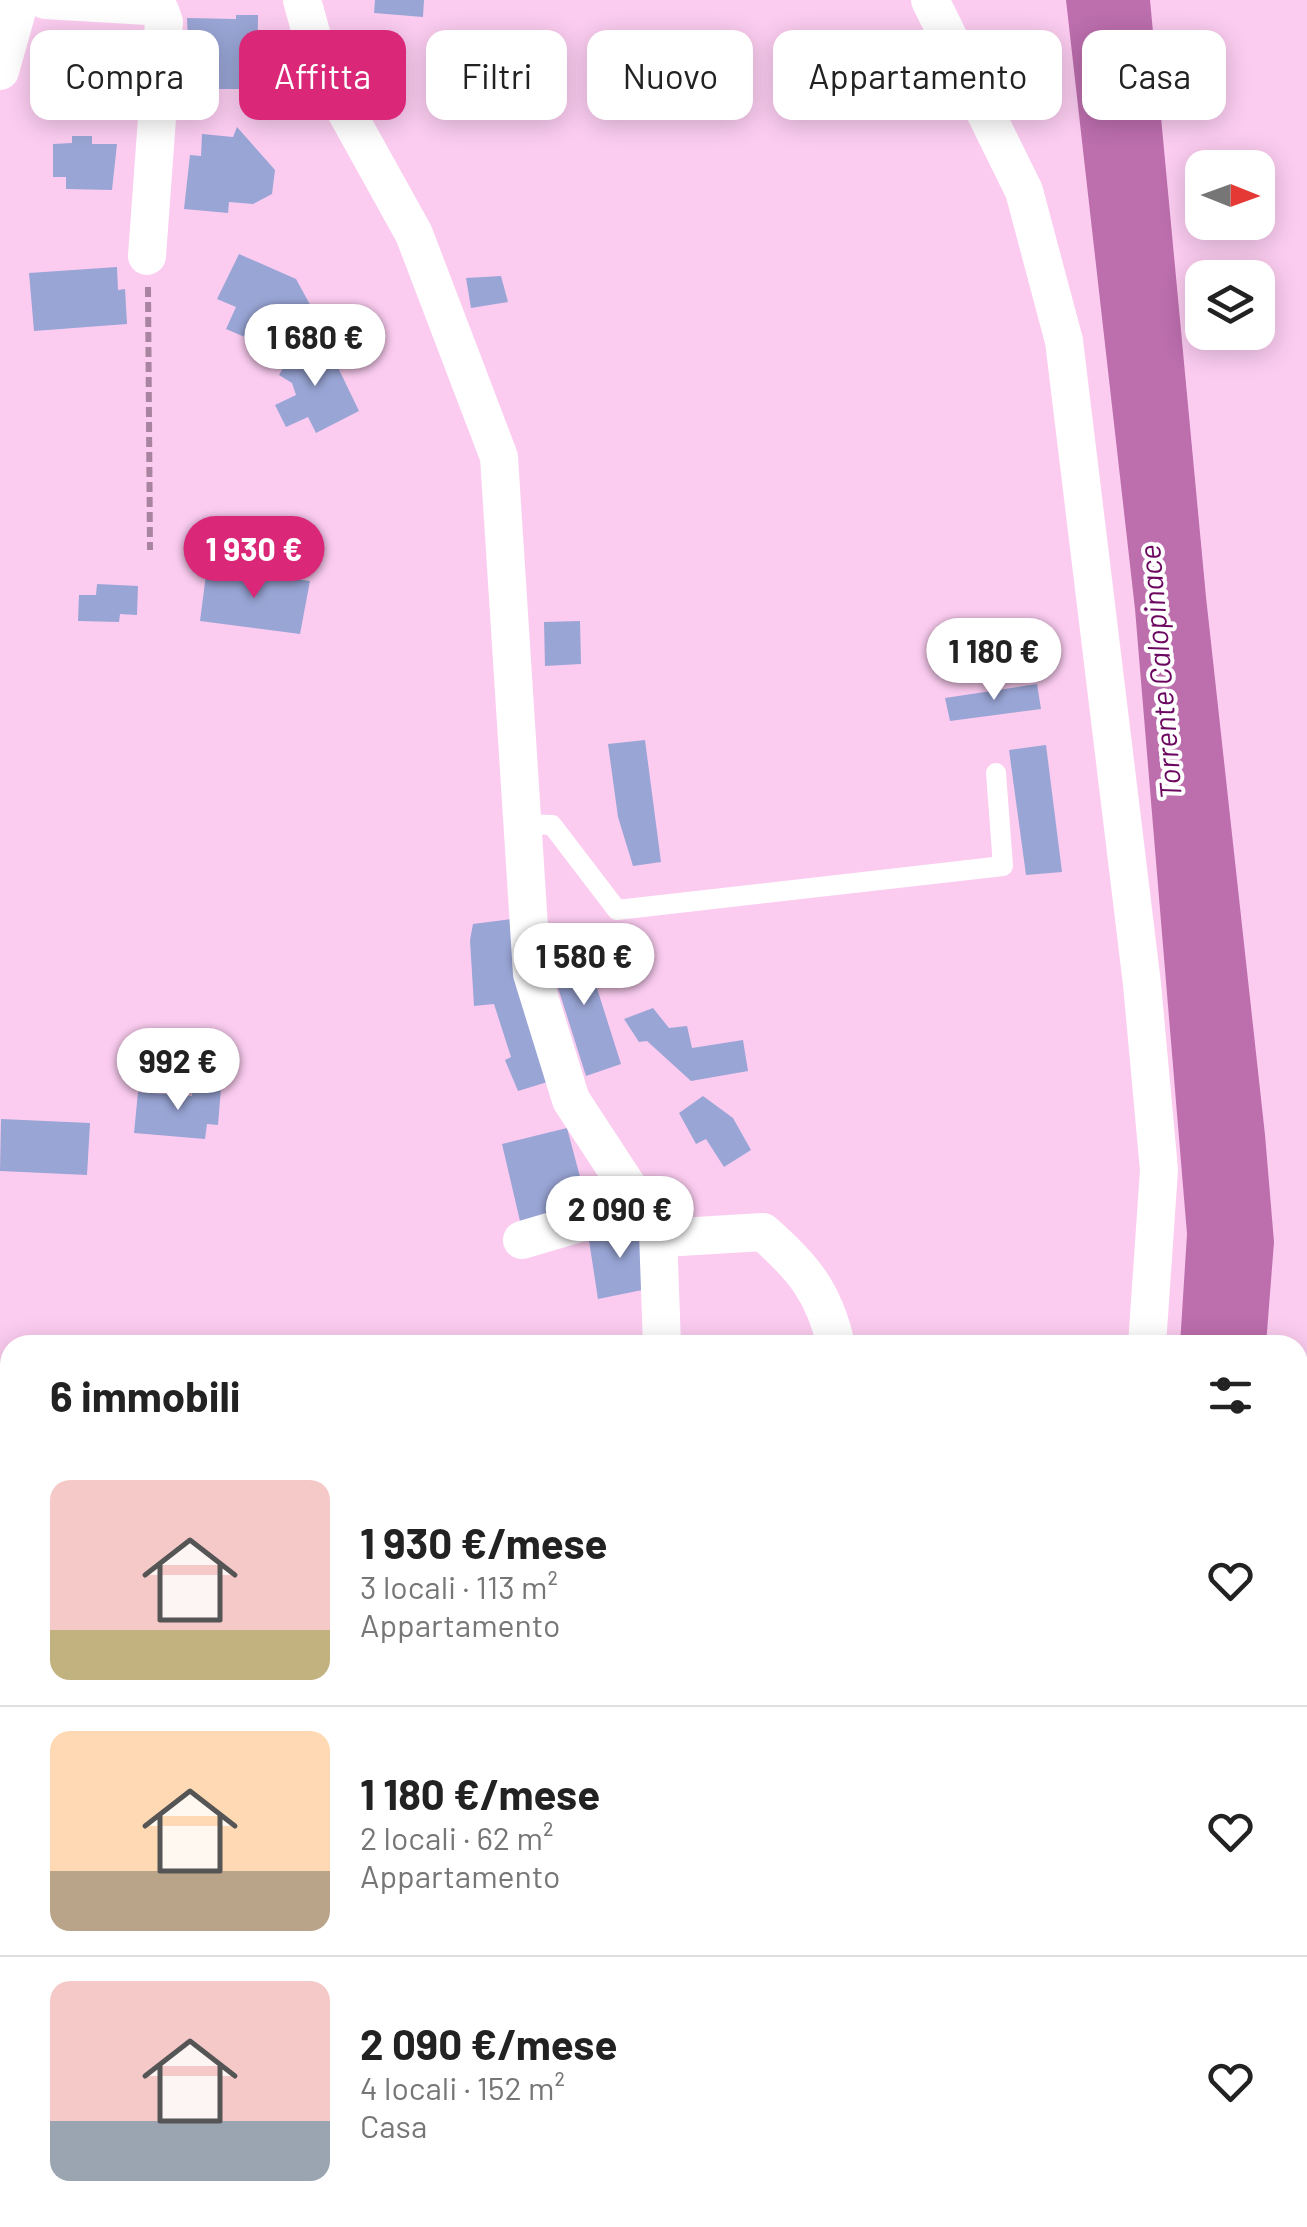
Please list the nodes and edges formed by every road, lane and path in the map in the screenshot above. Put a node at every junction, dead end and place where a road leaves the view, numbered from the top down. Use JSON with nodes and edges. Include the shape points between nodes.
{"nodes":[{"id":1,"x":20,"y":0,"type":"edge"},
{"id":2,"x":45,"y":0,"type":"edge"},
{"id":3,"x":302,"y":0,"type":"edge"},
{"id":4,"x":930,"y":0,"type":"edge"},
{"id":5,"x":0,"y":71,"type":"edge"},
{"id":6,"x":148,"y":256,"type":"joint"},
{"id":7,"x":150,"y":550,"type":"dead end"},
{"id":8,"x":996,"y":772,"type":"dead end"},
{"id":9,"x":524,"y":824,"type":"junction"},
{"id":10,"x":649,"y":1219,"type":"junction"},
{"id":11,"x":522,"y":1240,"type":"dead end"},
{"id":12,"x":661,"y":1335,"type":"edge"},
{"id":13,"x":834,"y":1335,"type":"edge"},
{"id":14,"x":1148,"y":1335,"type":"edge"}],
"edges":[{"from":1,"to":5,"type":"street"},
{"from":2,"to":6,"type":"street","via":[[160,11]]},
{"from":3,"to":9,"type":"street","via":[[333,88],[414,234],[499,457]]},
{"from":4,"to":14,"type":"street","via":[[1024,191],[1064,341],[1159,1170]]},
{"from":6,"to":7,"type":"path"},
{"from":8,"to":9,"type":"lane","via":[[1003,866],[617,910],[552,825]]},
{"from":9,"to":10,"type":"street","via":[[532,974],[571,1100]]},
{"from":10,"to":11,"type":"street"},
{"from":10,"to":12,"type":"street"},
{"from":10,"to":13,"type":"street","via":[[680,1237],[763,1232],[798,1263],[829,1312]]}]}
